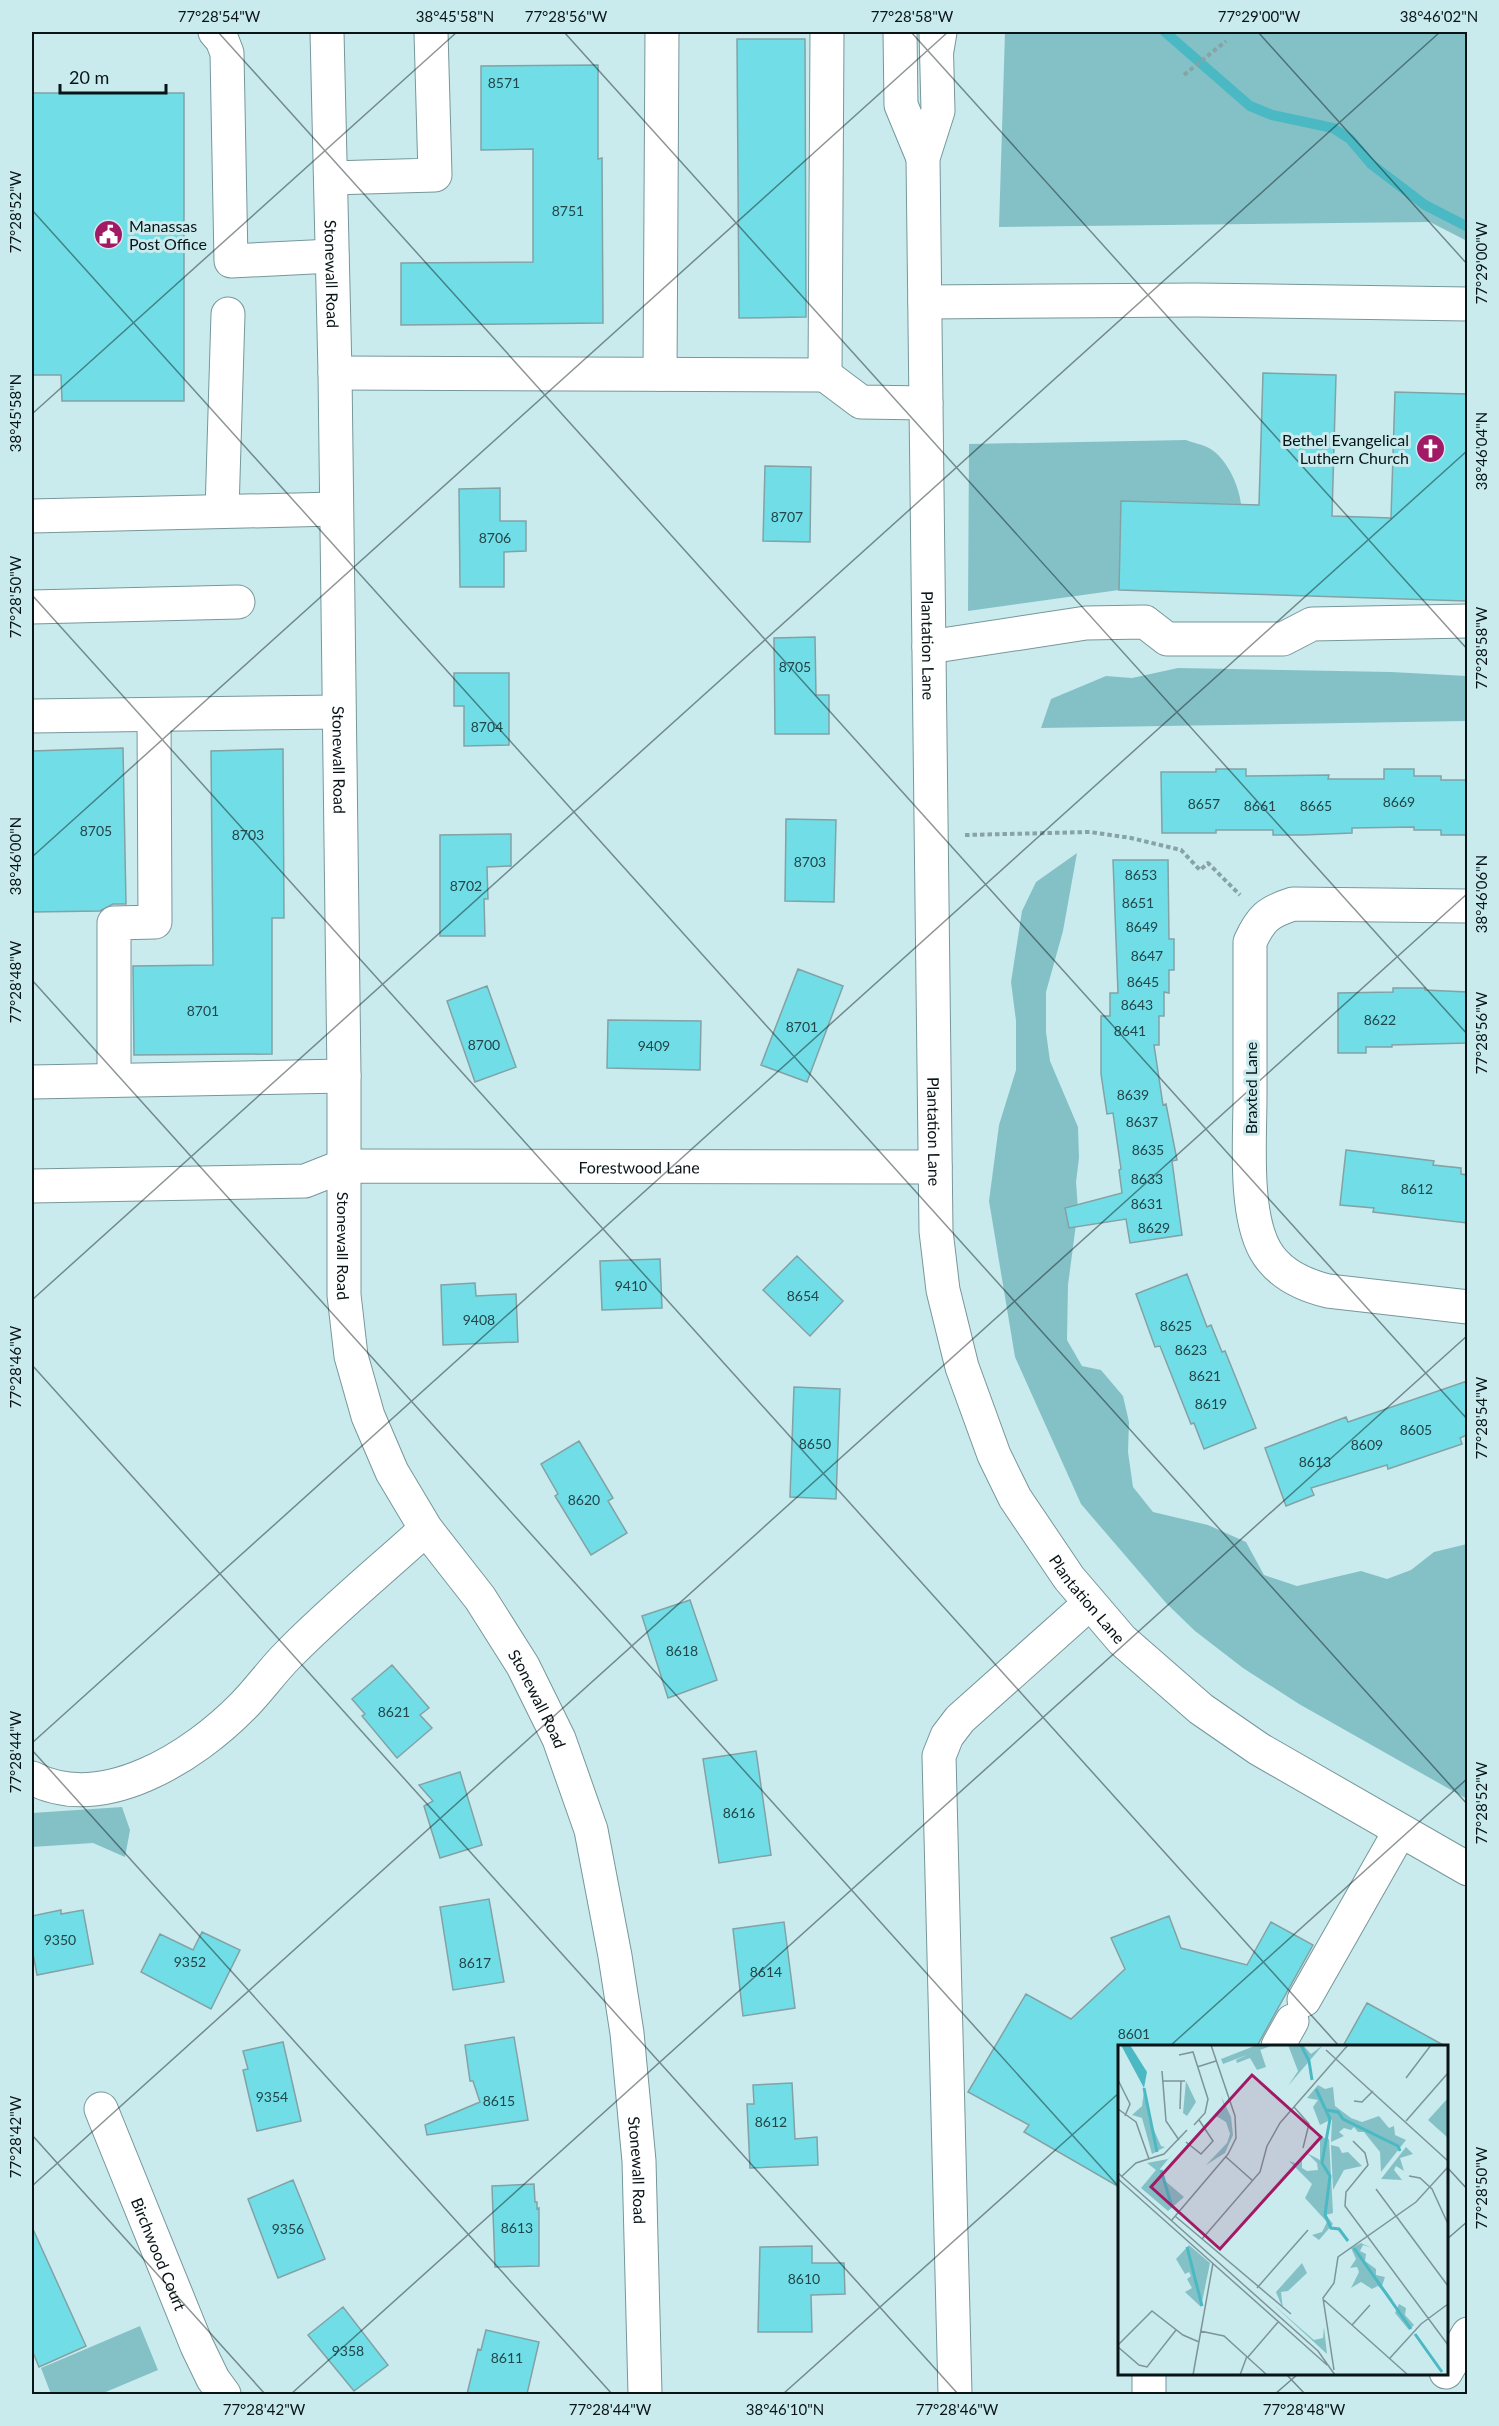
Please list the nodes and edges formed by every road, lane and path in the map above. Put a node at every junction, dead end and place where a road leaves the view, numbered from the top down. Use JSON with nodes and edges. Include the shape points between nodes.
{"nodes":[{"id":1,"x":215,"y":32,"type":"edge"},
{"id":2,"x":327,"y":32,"type":"edge"},
{"id":3,"x":431,"y":32,"type":"edge"},
{"id":4,"x":662,"y":32,"type":"edge"},
{"id":5,"x":827,"y":32,"type":"edge"},
{"id":6,"x":900,"y":32,"type":"edge"},
{"id":7,"x":938,"y":38,"type":"edge"},
{"id":8,"x":1226,"y":41,"type":"dead end"},
{"id":9,"x":1184,"y":75,"type":"dead end"},
{"id":10,"x":923,"y":158,"type":"junction"},
{"id":11,"x":331,"y":178,"type":"junction"},
{"id":12,"x":332,"y":256,"type":"junction"},
{"id":13,"x":925,"y":302,"type":"junction"},
{"id":14,"x":1465,"y":304,"type":"edge"},
{"id":15,"x":228,"y":314,"type":"dead end"},
{"id":16,"x":335,"y":373,"type":"junction"},
{"id":17,"x":660,"y":374,"type":"junction"},
{"id":18,"x":825,"y":375,"type":"junction"},
{"id":19,"x":926,"y":403,"type":"junction"},
{"id":20,"x":336,"y":509,"type":"junction"},
{"id":21,"x":222,"y":511,"type":"junction"},
{"id":22,"x":32,"y":516,"type":"edge"},
{"id":23,"x":238,"y":602,"type":"dead end"},
{"id":24,"x":32,"y":607,"type":"edge"},
{"id":25,"x":1467,"y":621,"type":"edge"},
{"id":26,"x":929,"y":647,"type":"junction"},
{"id":27,"x":338,"y":712,"type":"junction"},
{"id":28,"x":154,"y":715,"type":"junction"},
{"id":29,"x":32,"y":716,"type":"edge"},
{"id":30,"x":931,"y":836,"type":"junction"},
{"id":31,"x":1467,"y":906,"type":"edge"},
{"id":32,"x":1263,"y":919,"type":"junction"},
{"id":33,"x":344,"y":1076,"type":"junction"},
{"id":34,"x":114,"y":1080,"type":"junction"},
{"id":35,"x":32,"y":1082,"type":"edge"},
{"id":36,"x":344,"y":1166,"type":"junction"},
{"id":37,"x":935,"y":1167,"type":"junction"},
{"id":38,"x":32,"y":1186,"type":"edge"},
{"id":39,"x":1467,"y":1307,"type":"edge"},
{"id":40,"x":426,"y":1528,"type":"junction"},
{"id":41,"x":1090,"y":1604,"type":"junction"},
{"id":42,"x":32,"y":1778,"type":"edge"},
{"id":43,"x":1400,"y":1830,"type":"junction"},
{"id":44,"x":1467,"y":1869,"type":"edge"},
{"id":45,"x":1291,"y":2023,"type":"edge"},
{"id":46,"x":101,"y":2109,"type":"dead end"},
{"id":47,"x":1467,"y":2334,"type":"edge"},
{"id":48,"x":1448,"y":2369,"type":"edge"},
{"id":49,"x":1149,"y":2375,"type":"edge"},
{"id":50,"x":1445,"y":2375,"type":"edge"},
{"id":51,"x":225,"y":2394,"type":"edge"},
{"id":52,"x":645,"y":2394,"type":"edge"},
{"id":53,"x":955,"y":2394,"type":"edge"},
{"id":54,"x":1149,"y":2394,"type":"edge"},
{"id":55,"x":1434,"y":2394,"type":"edge"}],
"edges":[{"from":1,"to":12,"type":"street","via":[[227,53],[231,261]]},
{"from":2,"to":11,"type":"street","name":"Stonewall Road"},
{"from":3,"to":11,"type":"street","via":[[435,176]]},
{"from":4,"to":17,"type":"street"},
{"from":5,"to":18,"type":"street"},
{"from":6,"to":10,"type":"street","name":"Plantation Lane","via":[[901,105]]},
{"from":7,"to":10,"type":"street","name":"Plantation Lane","via":[[938,111]]},
{"from":8,"to":9,"type":"path"},
{"from":10,"to":13,"type":"street","name":"Plantation Lane"},
{"from":11,"to":12,"type":"street","name":"Stonewall Road"},
{"from":12,"to":16,"type":"street","name":"Stonewall Road"},
{"from":13,"to":14,"type":"street","via":[[1196,300]]},
{"from":13,"to":19,"type":"street","name":"Plantation Lane"},
{"from":15,"to":21,"type":"street"},
{"from":16,"to":17,"type":"street"},
{"from":16,"to":20,"type":"street","name":"Stonewall Road"},
{"from":17,"to":18,"type":"street"},
{"from":18,"to":19,"type":"street","via":[[861,402]]},
{"from":19,"to":26,"type":"street","name":"Plantation Lane"},
{"from":20,"to":21,"type":"street"},
{"from":20,"to":27,"type":"street","name":"Stonewall Road"},
{"from":21,"to":22,"type":"street"},
{"from":23,"to":24,"type":"street"},
{"from":25,"to":26,"type":"street","via":[[1311,624],[1283,639],[1167,639],[1145,622],[1086,623]]},
{"from":26,"to":30,"type":"street","name":"Plantation Lane"},
{"from":27,"to":28,"type":"street"},
{"from":27,"to":33,"type":"street","name":"Stonewall Road"},
{"from":28,"to":29,"type":"street"},
{"from":28,"to":34,"type":"street","via":[[155,922],[114,923]]},
{"from":30,"to":32,"type":"path","via":[[1090,832],[1181,850],[1200,870],[1208,863]]},
{"from":30,"to":37,"type":"street","name":"Plantation Lane"},
{"from":31,"to":32,"type":"street","via":[[1293,904],[1273,910]]},
{"from":32,"to":39,"type":"street","name":"Braxted Lane","via":[[1250,942],[1250,1167],[1255,1226],[1266,1251],[1284,1271],[1307,1286],[1328,1292]]},
{"from":33,"to":34,"type":"street"},
{"from":33,"to":36,"type":"street","name":"Stonewall Road"},
{"from":34,"to":35,"type":"street"},
{"from":36,"to":37,"type":"street","name":"Forestwood Lane"},
{"from":36,"to":38,"type":"street","via":[[304,1181]]},
{"from":36,"to":40,"type":"street","name":"Stonewall Road","via":[[344,1295],[351,1356],[368,1416],[392,1472]]},
{"from":37,"to":41,"type":"street","name":"Plantation Lane","via":[[936,1231],[943,1290],[962,1367],[1014,1498]]},
{"from":40,"to":42,"type":"street","via":[[288,1654],[243,1706],[203,1742],[130,1782],[96,1789],[70,1789]]},
{"from":40,"to":52,"type":"street","name":"Stonewall Road","via":[[480,1598],[523,1666],[559,1739],[591,1830],[627,2033],[639,2161]]},
{"from":41,"to":43,"type":"street","name":"Plantation Lane","via":[[1122,1640],[1201,1709],[1259,1749]]},
{"from":41,"to":53,"type":"street","via":[[960,1719],[939,1756]]},
{"from":43,"to":44,"type":"street","name":"Plantation Lane"},
{"from":43,"to":45,"type":"street"},
{"from":46,"to":51,"type":"street","name":"Birchwood Court","via":[[197,2346]]},
{"from":47,"to":48,"type":"street"},
{"from":49,"to":54,"type":"street"},
{"from":50,"to":55,"type":"street"}]}
